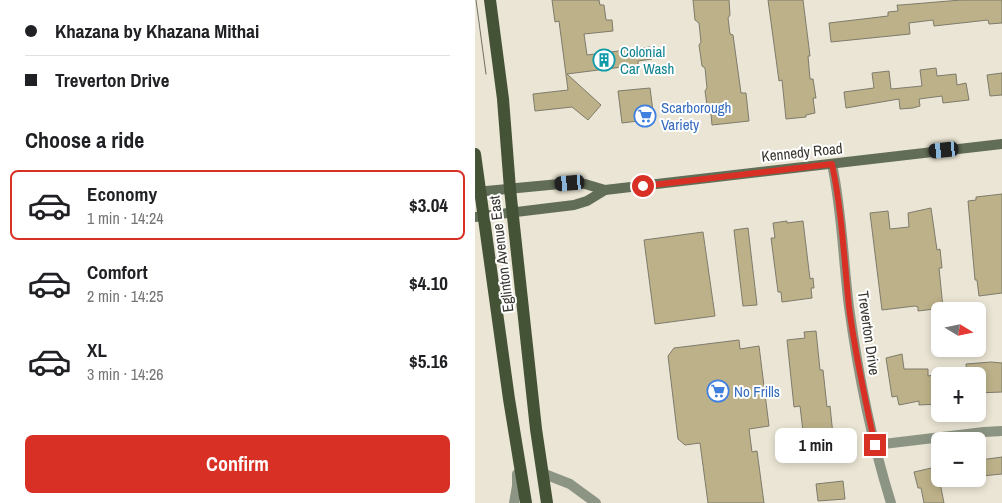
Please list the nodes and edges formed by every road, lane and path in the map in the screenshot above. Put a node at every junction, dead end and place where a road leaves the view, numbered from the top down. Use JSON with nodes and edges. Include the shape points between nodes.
{"nodes":[{"id":1,"x":491,"y":0,"type":"edge"},
{"id":2,"x":1002,"y":144,"type":"edge"},
{"id":3,"x":475,"y":154,"type":"edge"},
{"id":4,"x":832,"y":164,"type":"junction"},
{"id":5,"x":510,"y":189,"type":"junction"},
{"id":6,"x":605,"y":190,"type":"junction"},
{"id":7,"x":477,"y":192,"type":"edge"},
{"id":8,"x":513,"y":213,"type":"junction"},
{"id":9,"x":479,"y":216,"type":"edge"},
{"id":10,"x":1002,"y":431,"type":"edge"},
{"id":11,"x":875,"y":445,"type":"junction"},
{"id":12,"x":517,"y":448,"type":"junction"},
{"id":13,"x":542,"y":473,"type":"junction"},
{"id":14,"x":514,"y":503,"type":"edge"},
{"id":15,"x":527,"y":503,"type":"edge"},
{"id":16,"x":547,"y":503,"type":"edge"},
{"id":17,"x":596,"y":503,"type":"edge"},
{"id":18,"x":891,"y":503,"type":"edge"}],
"edges":[{"from":1,"to":5,"type":"main road","name":"Eglinton Avenue East"},
{"from":2,"to":4,"type":"main road","name":"Kennedy Road"},
{"from":3,"to":7,"type":"main road","name":"Eglinton Avenue East"},
{"from":4,"to":6,"type":"main road","name":"Kennedy Road"},
{"from":4,"to":11,"type":"street","name":"Treverton Drive","via":[[858,368]]},
{"from":5,"to":6,"type":"main road","name":"Kennedy Road","via":[[570,183]]},
{"from":5,"to":7,"type":"main road","name":"Kennedy Road"},
{"from":5,"to":8,"type":"main road","name":"Eglinton Avenue East"},
{"from":6,"to":8,"type":"main road","name":"Kennedy Road","via":[[574,205]]},
{"from":7,"to":9,"type":"main road","name":"Eglinton Avenue East"},
{"from":8,"to":9,"type":"main road","name":"Kennedy Road"},
{"from":8,"to":13,"type":"main road","name":"Eglinton Avenue East"},
{"from":9,"to":12,"type":"main road","name":"Eglinton Avenue East"},
{"from":10,"to":11,"type":"street"},
{"from":11,"to":18,"type":"street","name":"Treverton Drive"},
{"from":12,"to":14,"type":"street"},
{"from":12,"to":15,"type":"main road","name":"Eglinton Avenue East"},
{"from":13,"to":16,"type":"main road","name":"Eglinton Avenue East"},
{"from":13,"to":17,"type":"street","via":[[570,484]]}]}
